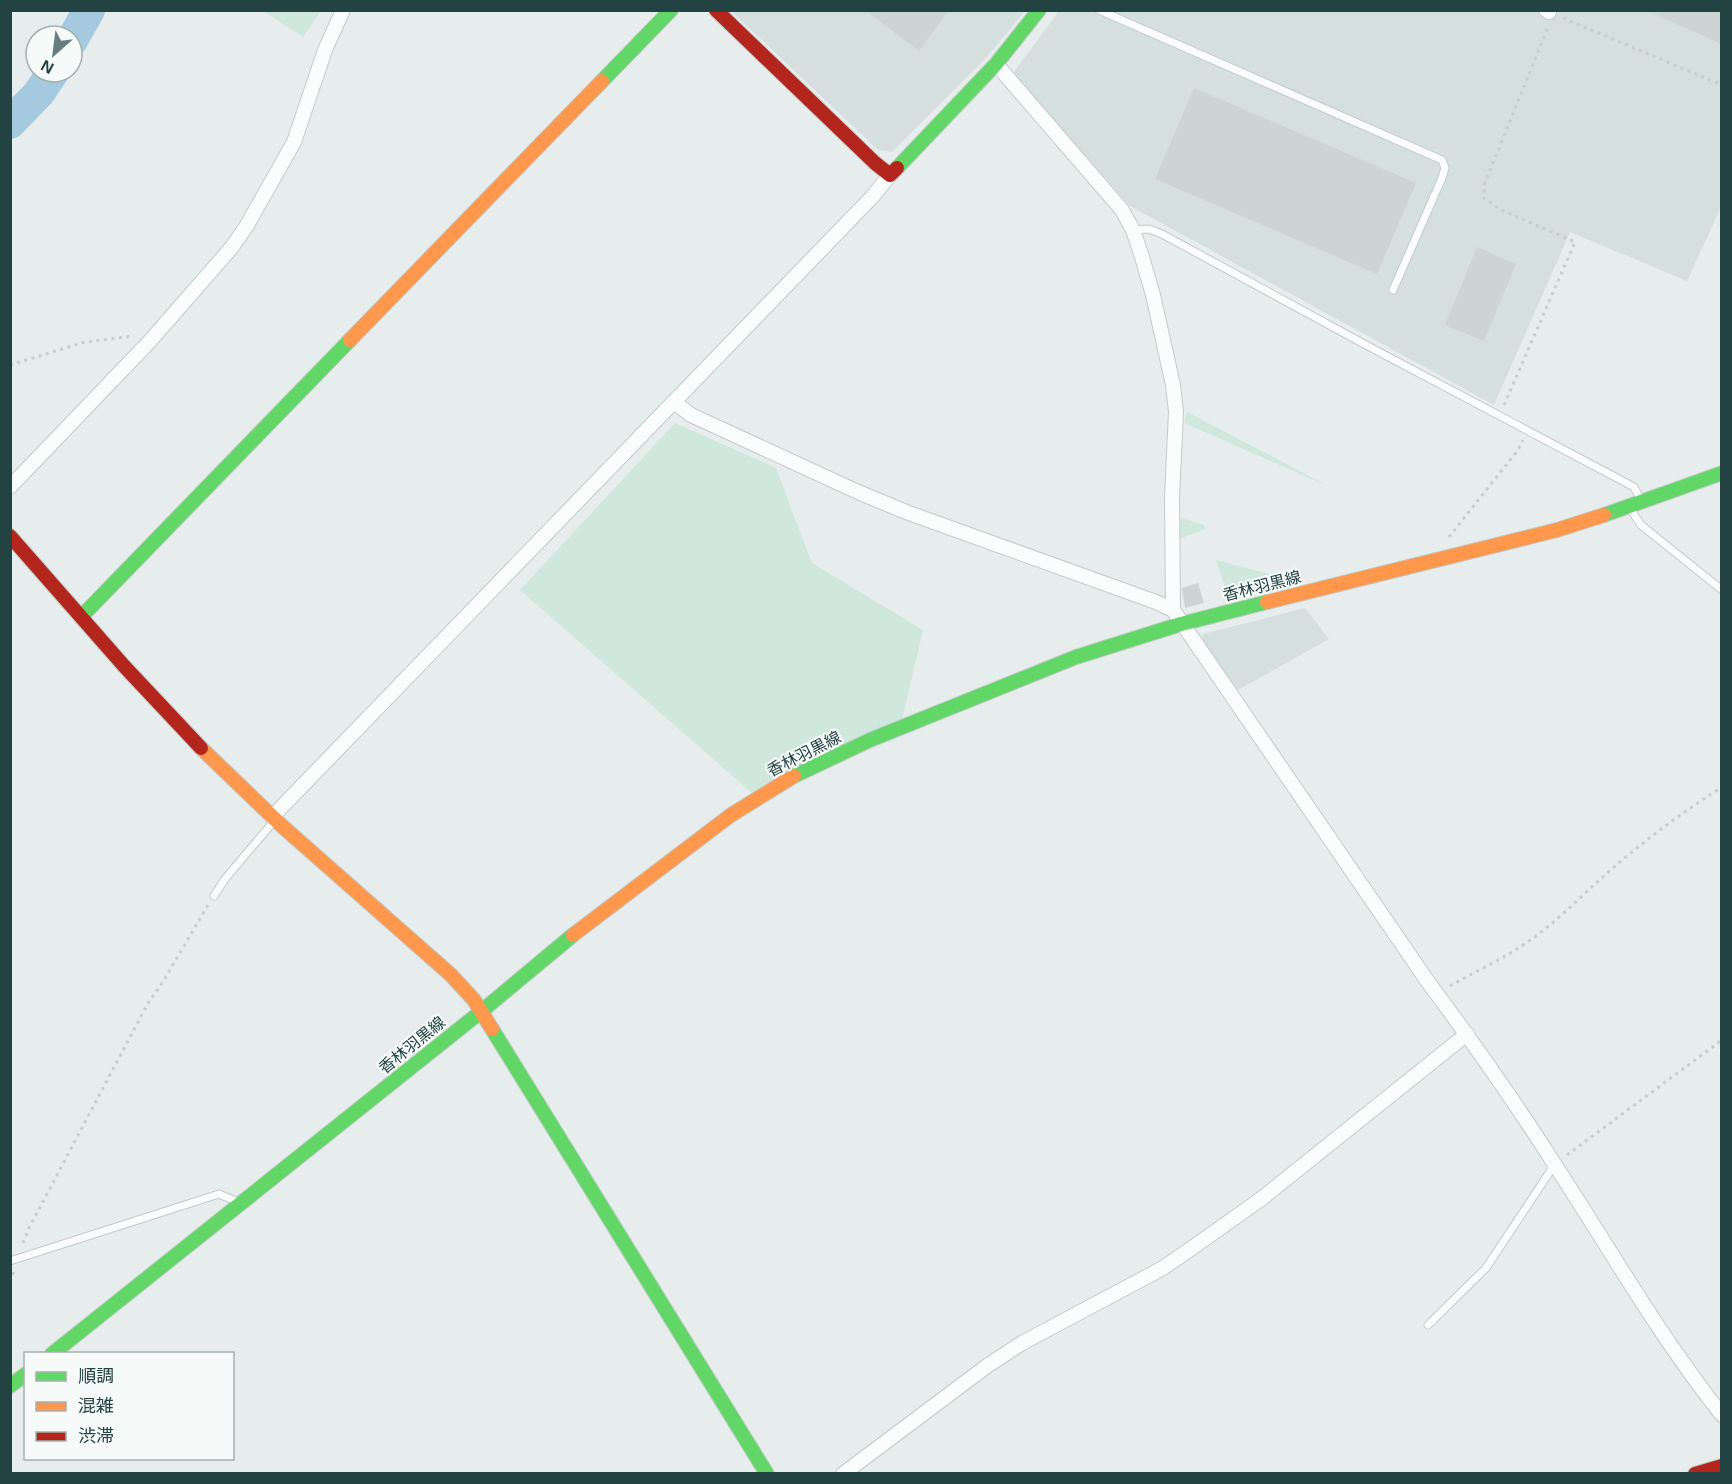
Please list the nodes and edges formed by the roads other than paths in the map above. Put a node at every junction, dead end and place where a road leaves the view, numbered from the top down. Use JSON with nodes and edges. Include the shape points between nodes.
{"nodes":[{"id":1,"x":343,"y":10,"type":"edge"},
{"id":2,"x":671,"y":10,"type":"edge"},
{"id":3,"x":716,"y":10,"type":"edge"},
{"id":4,"x":1039,"y":10,"type":"edge"},
{"id":5,"x":1099,"y":10,"type":"edge"},
{"id":6,"x":996,"y":64,"type":"junction"},
{"id":7,"x":890,"y":175,"type":"junction"},
{"id":8,"x":1133,"y":230,"type":"junction"},
{"id":9,"x":1393,"y":290,"type":"dead end"},
{"id":10,"x":674,"y":402,"type":"junction"},
{"id":11,"x":1722,"y":473,"type":"edge"},
{"id":12,"x":10,"y":487,"type":"edge"},
{"id":13,"x":1636,"y":505,"type":"junction"},
{"id":14,"x":10,"y":536,"type":"edge"},
{"id":15,"x":1722,"y":590,"type":"edge"},
{"id":16,"x":1173,"y":610,"type":"junction"},
{"id":17,"x":81,"y":617,"type":"junction"},
{"id":18,"x":1181,"y":624,"type":"junction"},
{"id":19,"x":274,"y":818,"type":"junction"},
{"id":20,"x":214,"y":896,"type":"road end"},
{"id":21,"x":483,"y":1010,"type":"junction"},
{"id":22,"x":1467,"y":1034,"type":"junction"},
{"id":23,"x":1555,"y":1164,"type":"junction"},
{"id":24,"x":240,"y":1203,"type":"junction"},
{"id":25,"x":14,"y":1260,"type":"edge"},
{"id":26,"x":1428,"y":1325,"type":"dead end"},
{"id":27,"x":53,"y":1352,"type":"edge"},
{"id":28,"x":24,"y":1376,"type":"edge"},
{"id":29,"x":10,"y":1386,"type":"edge"},
{"id":30,"x":1722,"y":1415,"type":"edge"},
{"id":31,"x":1722,"y":1466,"type":"edge"},
{"id":32,"x":767,"y":1473,"type":"edge"},
{"id":33,"x":843,"y":1473,"type":"edge"},
{"id":34,"x":1695,"y":1473,"type":"edge"}],
"edges":[{"from":1,"to":12,"type":"street","via":[[324,50],[294,142],[246,227],[150,341]]},
{"from":2,"to":17,"type":"street"},
{"from":3,"to":7,"type":"street"},
{"from":4,"to":6,"type":"street"},
{"from":5,"to":9,"type":"lane","via":[[1442,160],[1442,178]]},
{"from":6,"to":7,"type":"street"},
{"from":6,"to":8,"type":"street","via":[[1122,210]]},
{"from":7,"to":10,"type":"street"},
{"from":8,"to":13,"type":"lane","via":[[1149,229],[1162,234],[1634,487]]},
{"from":8,"to":16,"type":"street","via":[[1153,294],[1176,412]]},
{"from":10,"to":16,"type":"street","via":[[691,415],[858,492]]},
{"from":10,"to":19,"type":"street"},
{"from":11,"to":13,"type":"street","name":"香林羽黒線"},
{"from":13,"to":15,"type":"lane","via":[[1641,525]]},
{"from":13,"to":18,"type":"street","name":"香林羽黒線","via":[[1557,530]]},
{"from":14,"to":17,"type":"street"},
{"from":16,"to":18,"type":"street"},
{"from":17,"to":19,"type":"street","via":[[202,749]]},
{"from":18,"to":21,"type":"street","name":"香林羽黒線","via":[[1077,657],[803,770],[731,815],[552,951]]},
{"from":18,"to":22,"type":"street"},
{"from":19,"to":20,"type":"lane"},
{"from":19,"to":21,"type":"street","via":[[452,976]]},
{"from":21,"to":24,"type":"street","name":"香林羽黒線"},
{"from":21,"to":32,"type":"street"},
{"from":22,"to":23,"type":"street"},
{"from":22,"to":33,"type":"street","via":[[1261,1199],[1199,1243],[1162,1268],[1022,1343]]},
{"from":23,"to":26,"type":"lane","via":[[1486,1268]]},
{"from":23,"to":30,"type":"street","via":[[1676,1356]]},
{"from":24,"to":25,"type":"lane","via":[[219,1194]]},
{"from":24,"to":27,"type":"street","name":"香林羽黒線"},
{"from":28,"to":29,"type":"street"},
{"from":31,"to":34,"type":"street"}]}
